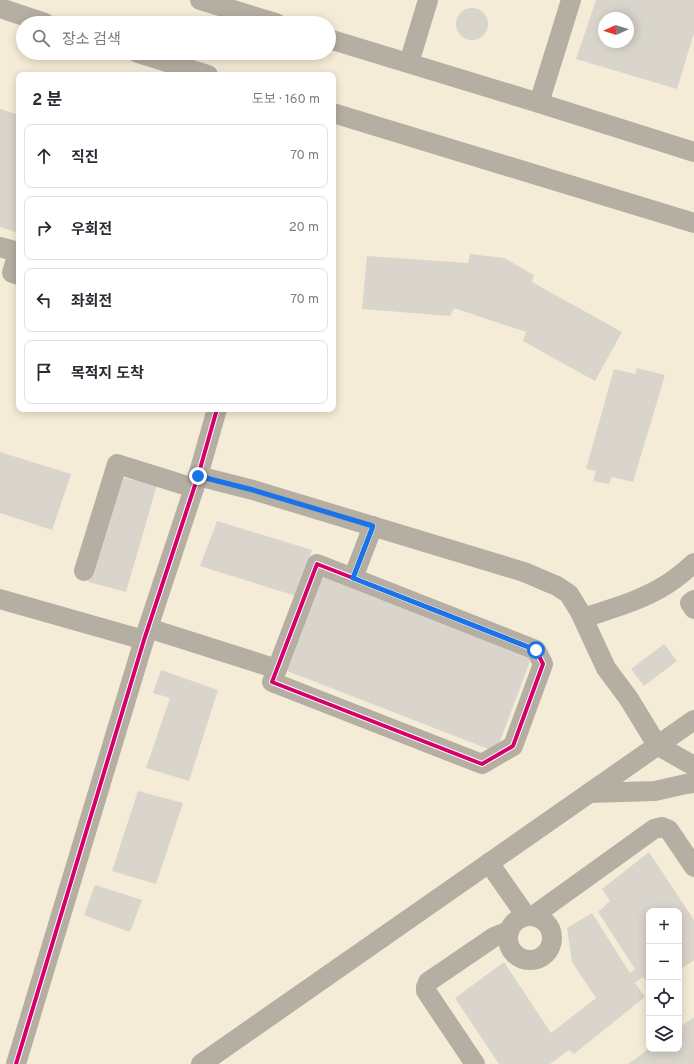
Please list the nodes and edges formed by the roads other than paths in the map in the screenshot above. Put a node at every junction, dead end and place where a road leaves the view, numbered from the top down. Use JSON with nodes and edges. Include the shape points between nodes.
{"nodes":[{"id":1,"x":200,"y":0,"type":"edge"},
{"id":2,"x":428,"y":0,"type":"edge"},
{"id":3,"x":571,"y":0,"type":"edge"},
{"id":4,"x":0,"y":8,"type":"edge"},
{"id":5,"x":24,"y":16,"type":"edge"},
{"id":6,"x":253,"y":16,"type":"edge"},
{"id":7,"x":336,"y":41,"type":"edge"},
{"id":8,"x":160,"y":60,"type":"edge"},
{"id":9,"x":409,"y":63,"type":"junction"},
{"id":10,"x":198,"y":72,"type":"edge"},
{"id":11,"x":539,"y":103,"type":"junction"},
{"id":12,"x":336,"y":114,"type":"edge"},
{"id":13,"x":693,"y":150,"type":"edge"},
{"id":14,"x":694,"y":224,"type":"edge"},
{"id":15,"x":0,"y":247,"type":"edge"},
{"id":16,"x":16,"y":251,"type":"edge"},
{"id":17,"x":16,"y":259,"type":"edge"},
{"id":18,"x":16,"y":274,"type":"edge"},
{"id":19,"x":216,"y":412,"type":"edge"},
{"id":20,"x":196,"y":482,"type":"junction"},
{"id":21,"x":373,"y":526,"type":"junction"},
{"id":22,"x":694,"y":563,"type":"edge"},
{"id":23,"x":84,"y":571,"type":"dead end"},
{"id":24,"x":353,"y":578,"type":"junction"},
{"id":25,"x":2,"y":605,"type":"edge"},
{"id":26,"x":583,"y":618,"type":"junction"},
{"id":27,"x":146,"y":634,"type":"junction"},
{"id":28,"x":278,"y":669,"type":"junction"},
{"id":29,"x":694,"y":720,"type":"edge"},
{"id":30,"x":657,"y":745,"type":"junction"},
{"id":31,"x":694,"y":766,"type":"edge"},
{"id":32,"x":694,"y":783,"type":"edge"},
{"id":33,"x":588,"y":793,"type":"junction"},
{"id":34,"x":692,"y":861,"type":"edge"},
{"id":35,"x":489,"y":863,"type":"junction"},
{"id":36,"x":530,"y":916,"type":"junction"},
{"id":37,"x":509,"y":931,"type":"junction"},
{"id":38,"x":16,"y":1064,"type":"edge"},
{"id":39,"x":201,"y":1064,"type":"edge"},
{"id":40,"x":475,"y":1064,"type":"edge"}],
"edges":[{"from":1,"to":6,"type":"street"},
{"from":2,"to":9,"type":"street"},
{"from":3,"to":11,"type":"street"},
{"from":4,"to":5,"type":"street"},
{"from":7,"to":9,"type":"street"},
{"from":8,"to":10,"type":"street"},
{"from":9,"to":11,"type":"street"},
{"from":11,"to":13,"type":"street"},
{"from":12,"to":14,"type":"street"},
{"from":15,"to":16,"type":"street"},
{"from":17,"to":18,"type":"street","via":[[12,273]]},
{"from":19,"to":20,"type":"street"},
{"from":20,"to":21,"type":"street","via":[[253,490]]},
{"from":20,"to":23,"type":"street","via":[[118,464]]},
{"from":20,"to":27,"type":"street"},
{"from":21,"to":24,"type":"street"},
{"from":21,"to":26,"type":"street","via":[[524,572],[557,586],[569,594]]},
{"from":22,"to":26,"type":"street","via":[[664,586],[640,598]]},
{"from":24,"to":28,"type":"street","via":[[317,564]]},
{"from":24,"to":28,"type":"street","via":[[536,650],[543,664],[513,746],[482,764],[272,682]]},
{"from":25,"to":27,"type":"street"},
{"from":26,"to":30,"type":"street","via":[[606,668],[629,699]]},
{"from":27,"to":28,"type":"street"},
{"from":27,"to":38,"type":"street"},
{"from":29,"to":30,"type":"street"},
{"from":30,"to":31,"type":"street"},
{"from":30,"to":33,"type":"street"},
{"from":32,"to":33,"type":"street","via":[[654,791]]},
{"from":33,"to":35,"type":"street"},
{"from":34,"to":36,"type":"street","via":[[669,830],[662,827],[654,829]]},
{"from":35,"to":36,"type":"street"},
{"from":35,"to":39,"type":"street"},
{"from":36,"to":37,"type":"street","via":[[519,919]]},
{"from":36,"to":37,"type":"street","via":[[546,922],[553,934],[551,948],[541,958],[527,961],[513,953],[509,946]]},
{"from":37,"to":40,"type":"street","via":[[494,937],[428,982],[426,987],[426,992]]}]}
